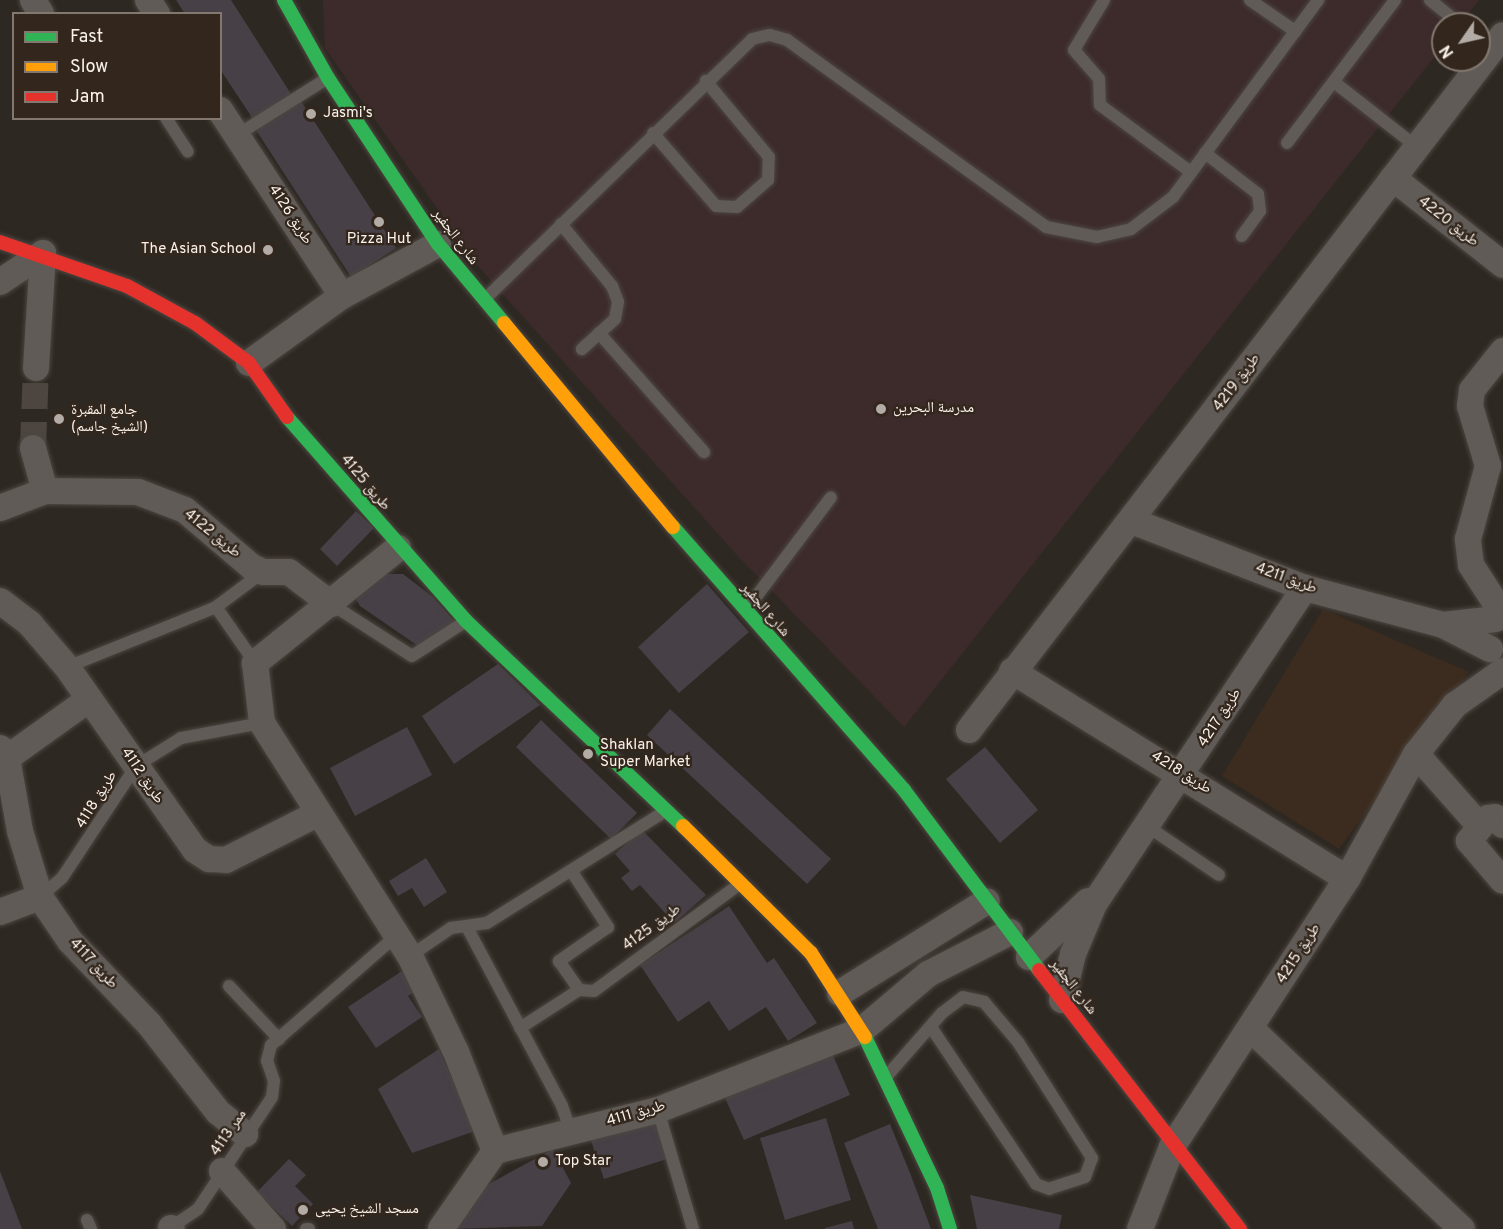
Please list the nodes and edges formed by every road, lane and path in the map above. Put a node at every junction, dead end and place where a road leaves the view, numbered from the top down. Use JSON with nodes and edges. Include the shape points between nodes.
{"nodes":[{"id":1,"x":284,"y":0,"type":"edge"},
{"id":2,"x":1104,"y":0,"type":"edge"},
{"id":3,"x":1250,"y":0,"type":"edge"},
{"id":4,"x":1318,"y":0,"type":"edge"},
{"id":5,"x":1395,"y":0,"type":"edge"},
{"id":6,"x":1430,"y":0,"type":"edge"},
{"id":7,"x":1445,"y":12,"type":"edge"},
{"id":8,"x":1295,"y":31,"type":"junction"},
{"id":9,"x":1469,"y":72,"type":"edge"},
{"id":10,"x":328,"y":78,"type":"junction"},
{"id":11,"x":706,"y":81,"type":"junction"},
{"id":12,"x":1334,"y":82,"type":"junction"},
{"id":13,"x":222,"y":113,"type":"edge"},
{"id":14,"x":167,"y":120,"type":"edge"},
{"id":15,"x":653,"y":133,"type":"junction"},
{"id":16,"x":237,"y":135,"type":"junction"},
{"id":17,"x":1287,"y":143,"type":"dead end"},
{"id":18,"x":1417,"y":147,"type":"junction"},
{"id":19,"x":188,"y":152,"type":"dead end"},
{"id":20,"x":1205,"y":153,"type":"junction"},
{"id":21,"x":1191,"y":172,"type":"junction"},
{"id":22,"x":1393,"y":178,"type":"junction"},
{"id":23,"x":561,"y":224,"type":"junction"},
{"id":24,"x":1242,"y":236,"type":"dead end"},
{"id":25,"x":0,"y":242,"type":"edge"},
{"id":26,"x":438,"y":244,"type":"junction"},
{"id":27,"x":43,"y":253,"type":"junction"},
{"id":28,"x":1503,"y":265,"type":"edge"},
{"id":29,"x":0,"y":282,"type":"edge"},
{"id":30,"x":342,"y":296,"type":"junction"},
{"id":31,"x":484,"y":301,"type":"junction"},
{"id":32,"x":599,"y":333,"type":"junction"},
{"id":33,"x":582,"y":349,"type":"dead end"},
{"id":34,"x":1503,"y":351,"type":"edge"},
{"id":35,"x":249,"y":363,"type":"junction"},
{"id":36,"x":36,"y":368,"type":"tunnel mouth"},
{"id":37,"x":33,"y":448,"type":"tunnel mouth"},
{"id":38,"x":704,"y":452,"type":"dead end"},
{"id":39,"x":45,"y":491,"type":"junction"},
{"id":40,"x":831,"y":496,"type":"dead end"},
{"id":41,"x":0,"y":508,"type":"edge"},
{"id":42,"x":1132,"y":520,"type":"junction"},
{"id":43,"x":398,"y":548,"type":"junction"},
{"id":44,"x":263,"y":572,"type":"junction"},
{"id":45,"x":1305,"y":588,"type":"junction"},
{"id":46,"x":0,"y":601,"type":"edge"},
{"id":47,"x":331,"y":604,"type":"junction"},
{"id":48,"x":216,"y":607,"type":"junction"},
{"id":49,"x":745,"y":611,"type":"junction"},
{"id":50,"x":1501,"y":614,"type":"edge"},
{"id":51,"x":466,"y":621,"type":"junction"},
{"id":52,"x":1443,"y":625,"type":"junction"},
{"id":53,"x":1498,"y":662,"type":"edge"},
{"id":54,"x":255,"y":663,"type":"junction"},
{"id":55,"x":67,"y":667,"type":"junction"},
{"id":56,"x":1012,"y":671,"type":"junction"},
{"id":57,"x":88,"y":700,"type":"junction"},
{"id":58,"x":262,"y":723,"type":"junction"},
{"id":59,"x":969,"y":730,"type":"dead end"},
{"id":60,"x":4,"y":753,"type":"edge"},
{"id":61,"x":1416,"y":754,"type":"junction"},
{"id":62,"x":136,"y":766,"type":"junction"},
{"id":63,"x":1184,"y":774,"type":"junction"},
{"id":64,"x":667,"y":810,"type":"junction"},
{"id":65,"x":317,"y":814,"type":"junction"},
{"id":66,"x":1492,"y":825,"type":"edge"},
{"id":67,"x":1147,"y":826,"type":"junction"},
{"id":68,"x":572,"y":872,"type":"junction"},
{"id":69,"x":1219,"y":874,"type":"dead end"},
{"id":70,"x":1111,"y":876,"type":"junction"},
{"id":71,"x":1347,"y":879,"type":"junction"},
{"id":72,"x":1503,"y":881,"type":"edge"},
{"id":73,"x":742,"y":883,"type":"junction"},
{"id":74,"x":40,"y":897,"type":"junction"},
{"id":75,"x":987,"y":901,"type":"junction"},
{"id":76,"x":0,"y":912,"type":"edge"},
{"id":77,"x":468,"y":929,"type":"junction"},
{"id":78,"x":1010,"y":932,"type":"junction"},
{"id":79,"x":403,"y":946,"type":"junction"},
{"id":80,"x":915,"y":950,"type":"junction"},
{"id":81,"x":1029,"y":957,"type":"junction"},
{"id":82,"x":928,"y":974,"type":"junction"},
{"id":83,"x":229,"y":986,"type":"dead end"},
{"id":84,"x":579,"y":990,"type":"junction"},
{"id":85,"x":840,"y":993,"type":"junction"},
{"id":86,"x":1062,"y":1000,"type":"junction"},
{"id":87,"x":931,"y":1027,"type":"junction"},
{"id":88,"x":520,"y":1028,"type":"junction"},
{"id":89,"x":1251,"y":1029,"type":"junction"},
{"id":90,"x":862,"y":1030,"type":"junction"},
{"id":91,"x":279,"y":1039,"type":"junction"},
{"id":92,"x":885,"y":1078,"type":"junction"},
{"id":93,"x":658,"y":1110,"type":"junction"},
{"id":94,"x":571,"y":1132,"type":"junction"},
{"id":95,"x":244,"y":1134,"type":"junction"},
{"id":96,"x":1172,"y":1147,"type":"junction"},
{"id":97,"x":495,"y":1152,"type":"junction"},
{"id":98,"x":222,"y":1171,"type":"junction"},
{"id":99,"x":170,"y":1228,"type":"edge"},
{"id":100,"x":273,"y":1229,"type":"edge"},
{"id":101,"x":441,"y":1229,"type":"edge"},
{"id":102,"x":693,"y":1229,"type":"edge"},
{"id":103,"x":950,"y":1229,"type":"edge"},
{"id":104,"x":1140,"y":1229,"type":"edge"},
{"id":105,"x":1240,"y":1229,"type":"edge"},
{"id":106,"x":1462,"y":1229,"type":"edge"}],
"edges":[{"from":1,"to":10,"type":"street","name":"شارع الجفير"},
{"from":2,"to":21,"type":"lane","via":[[1074,50],[1099,79],[1101,105]]},
{"from":3,"to":8,"type":"lane"},
{"from":4,"to":8,"type":"lane"},
{"from":5,"to":12,"type":"lane"},
{"from":6,"to":7,"type":"lane"},
{"from":8,"to":20,"type":"lane"},
{"from":9,"to":18,"type":"street","name":"طريق 4219"},
{"from":10,"to":16,"type":"lane"},
{"from":10,"to":26,"type":"street","name":"شارع الجفير"},
{"from":11,"to":15,"type":"lane"},
{"from":11,"to":15,"type":"lane","via":[[769,157],[768,180],[737,207],[716,206]]},
{"from":11,"to":21,"type":"lane","via":[[752,39],[770,35],[787,40],[1046,227],[1080,237],[1115,234],[1147,221]]},
{"from":12,"to":17,"type":"lane"},
{"from":12,"to":18,"type":"lane"},
{"from":13,"to":16,"type":"street","name":"طريق 4126"},
{"from":14,"to":19,"type":"lane"},
{"from":15,"to":23,"type":"lane"},
{"from":16,"to":30,"type":"street","name":"طريق 4126"},
{"from":18,"to":22,"type":"street","name":"طريق 4219"},
{"from":20,"to":21,"type":"lane"},
{"from":20,"to":24,"type":"lane","via":[[1253,189],[1261,200],[1260,211]]},
{"from":22,"to":28,"type":"street","name":"طريق 4220"},
{"from":22,"to":42,"type":"street","name":"طريق 4219"},
{"from":23,"to":31,"type":"lane"},
{"from":23,"to":32,"type":"lane","via":[[616,294],[615,320]]},
{"from":25,"to":27,"type":"street","name":"طريق 4125"},
{"from":26,"to":30,"type":"street"},
{"from":26,"to":31,"type":"street","name":"شارع الجفير"},
{"from":27,"to":29,"type":"street"},
{"from":27,"to":35,"type":"street","name":"طريق 4125","via":[[127,286],[195,323]]},
{"from":27,"to":36,"type":"street"},
{"from":30,"to":35,"type":"street"},
{"from":31,"to":49,"type":"street","name":"شارع الجفير"},
{"from":32,"to":33,"type":"lane"},
{"from":32,"to":38,"type":"lane"},
{"from":34,"to":50,"type":"street","via":[[1472,390],[1470,406],[1488,466],[1468,539],[1471,565]]},
{"from":35,"to":43,"type":"street","name":"طريق 4125","via":[[276,404]]},
{"from":37,"to":39,"type":"street"},
{"from":39,"to":41,"type":"street","name":"طريق 4122"},
{"from":39,"to":44,"type":"street","name":"طريق 4122","via":[[138,492],[185,510]]},
{"from":40,"to":49,"type":"lane"},
{"from":42,"to":45,"type":"street","name":"طريق 4211"},
{"from":42,"to":56,"type":"street","name":"طريق 4219"},
{"from":43,"to":47,"type":"street"},
{"from":43,"to":51,"type":"street","name":"طريق 4125"},
{"from":44,"to":47,"type":"street","via":[[289,572]]},
{"from":44,"to":48,"type":"lane"},
{"from":45,"to":52,"type":"street","name":"طريق 4211"},
{"from":45,"to":63,"type":"street","name":"طريق 4217"},
{"from":46,"to":55,"type":"street","name":"طريق 4112","via":[[30,624]]},
{"from":47,"to":51,"type":"lane","via":[[412,656]]},
{"from":47,"to":54,"type":"street"},
{"from":48,"to":54,"type":"lane"},
{"from":48,"to":55,"type":"lane"},
{"from":49,"to":75,"type":"street","name":"شارع الجفير","via":[[904,790]]},
{"from":50,"to":52,"type":"street","name":"طريق 4211"},
{"from":50,"to":53,"type":"street","via":[[1489,633]]},
{"from":51,"to":64,"type":"street","name":"طريق 4125"},
{"from":52,"to":53,"type":"street","name":"طريق 4211"},
{"from":53,"to":61,"type":"street","name":"طريق 4215","via":[[1455,705]]},
{"from":54,"to":58,"type":"street"},
{"from":55,"to":57,"type":"street","name":"طريق 4112"},
{"from":56,"to":59,"type":"street","name":"طريق 4219"},
{"from":56,"to":63,"type":"street","name":"طريق 4218"},
{"from":57,"to":60,"type":"street","name":"طريق 4117"},
{"from":57,"to":62,"type":"street","name":"طريق 4112"},
{"from":58,"to":62,"type":"lane","name":"طريق 4118","via":[[181,738]]},
{"from":58,"to":65,"type":"street"},
{"from":60,"to":74,"type":"street","name":"طريق 4117"},
{"from":61,"to":66,"type":"street"},
{"from":61,"to":71,"type":"street","name":"طريق 4215"},
{"from":62,"to":65,"type":"street","name":"طريق 4112","via":[[195,850],[209,859],[226,860]]},
{"from":62,"to":74,"type":"lane","name":"طريق 4118","via":[[62,878]]},
{"from":63,"to":67,"type":"street","name":"طريق 4217"},
{"from":63,"to":71,"type":"street","name":"طريق 4218"},
{"from":64,"to":68,"type":"lane"},
{"from":64,"to":73,"type":"street","name":"طريق 4125"},
{"from":65,"to":79,"type":"street"},
{"from":66,"to":72,"type":"street","via":[[1470,836],[1470,844]]},
{"from":67,"to":69,"type":"lane"},
{"from":67,"to":70,"type":"street","name":"طريق 4217"},
{"from":68,"to":77,"type":"lane","via":[[487,923]]},
{"from":68,"to":84,"type":"lane","name":"طريق 4125","via":[[608,927],[559,961]]},
{"from":70,"to":81,"type":"street","name":"طريق 4217"},
{"from":70,"to":86,"type":"street","name":"طريق 4217","via":[[1081,932]]},
{"from":71,"to":89,"type":"street","name":"طريق 4215"},
{"from":73,"to":84,"type":"lane","name":"طريق 4125","via":[[594,991]]},
{"from":73,"to":85,"type":"street","name":"طريق 4125","via":[[778,916]]},
{"from":74,"to":76,"type":"street"},
{"from":74,"to":95,"type":"street","name":"طريق 4117","via":[[70,941],[149,1024],[218,1112]]},
{"from":75,"to":78,"type":"street","name":"شارع الجفير"},
{"from":75,"to":80,"type":"street"},
{"from":77,"to":79,"type":"lane","via":[[451,928]]},
{"from":77,"to":88,"type":"lane"},
{"from":78,"to":81,"type":"street","name":"شارع الجفير"},
{"from":78,"to":82,"type":"street","name":"طريق 4111"},
{"from":79,"to":91,"type":"lane","name":"ممر 4113"},
{"from":79,"to":97,"type":"street","via":[[456,1052]]},
{"from":80,"to":82,"type":"street"},
{"from":80,"to":85,"type":"street"},
{"from":81,"to":86,"type":"street","name":"شارع الجفير"},
{"from":82,"to":90,"type":"street","name":"طريق 4111"},
{"from":83,"to":91,"type":"lane"},
{"from":84,"to":88,"type":"lane","name":"طريق 4125"},
{"from":85,"to":90,"type":"street"},
{"from":86,"to":96,"type":"street","name":"شارع الجفير"},
{"from":87,"to":87,"type":"lane","via":[[963,997],[984,1002],[1018,1042],[1092,1158],[1085,1177],[1048,1189],[1036,1184]]},
{"from":87,"to":92,"type":"lane"},
{"from":88,"to":94,"type":"lane"},
{"from":89,"to":96,"type":"street","name":"طريق 4215"},
{"from":89,"to":106,"type":"street"},
{"from":90,"to":92,"type":"street"},
{"from":90,"to":93,"type":"street","name":"طريق 4111"},
{"from":91,"to":95,"type":"lane","name":"ممر 4113","via":[[267,1061],[274,1081],[272,1097]]},
{"from":92,"to":103,"type":"street","via":[[937,1188]]},
{"from":93,"to":94,"type":"street","name":"طريق 4111"},
{"from":93,"to":102,"type":"lane"},
{"from":94,"to":97,"type":"street","name":"طريق 4111"},
{"from":95,"to":98,"type":"lane","name":"ممر 4113"},
{"from":96,"to":104,"type":"street","name":"طريق 4215"},
{"from":96,"to":105,"type":"street","name":"شارع الجفير"},
{"from":97,"to":101,"type":"street"},
{"from":98,"to":99,"type":"lane","name":"ممر 4113","via":[[198,1209]]},
{"from":98,"to":100,"type":"street"}]}
